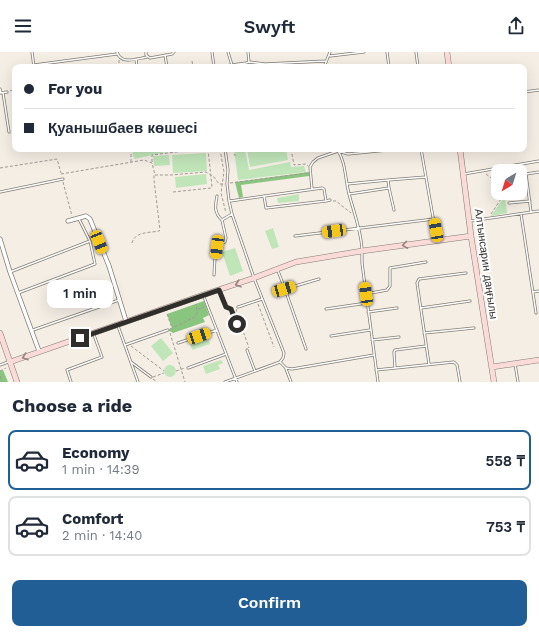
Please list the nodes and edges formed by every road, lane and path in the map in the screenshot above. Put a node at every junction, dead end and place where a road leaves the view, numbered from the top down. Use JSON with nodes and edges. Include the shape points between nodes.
{"nodes":[{"id":1,"x":32,"y":52,"type":"edge"},
{"id":2,"x":146,"y":52,"type":"edge"},
{"id":3,"x":174,"y":52,"type":"edge"},
{"id":4,"x":212,"y":52,"type":"edge"},
{"id":5,"x":228,"y":52,"type":"edge"},
{"id":6,"x":248,"y":52,"type":"edge"},
{"id":7,"x":330,"y":52,"type":"edge"},
{"id":8,"x":364,"y":52,"type":"edge"},
{"id":9,"x":387,"y":52,"type":"edge"},
{"id":10,"x":416,"y":52,"type":"edge"},
{"id":11,"x":447,"y":52,"type":"edge"},
{"id":12,"x":117,"y":54,"type":"edge"},
{"id":13,"x":165,"y":55,"type":"junction"},
{"id":14,"x":330,"y":56,"type":"junction"},
{"id":15,"x":147,"y":57,"type":"junction"},
{"id":16,"x":136,"y":59,"type":"junction"},
{"id":17,"x":326,"y":60,"type":"junction"},
{"id":18,"x":192,"y":61,"type":"dead end"},
{"id":19,"x":249,"y":62,"type":"junction"},
{"id":20,"x":34,"y":64,"type":"edge"},
{"id":21,"x":48,"y":64,"type":"edge"},
{"id":22,"x":119,"y":64,"type":"edge"},
{"id":23,"x":137,"y":64,"type":"edge"},
{"id":24,"x":166,"y":64,"type":"edge"},
{"id":25,"x":192,"y":64,"type":"edge"},
{"id":26,"x":214,"y":64,"type":"edge"},
{"id":27,"x":232,"y":64,"type":"edge"},
{"id":28,"x":238,"y":64,"type":"edge"},
{"id":29,"x":325,"y":64,"type":"edge"},
{"id":30,"x":389,"y":64,"type":"edge"},
{"id":31,"x":418,"y":64,"type":"edge"},
{"id":32,"x":449,"y":64,"type":"edge"},
{"id":33,"x":0,"y":89,"type":"edge"},
{"id":34,"x":12,"y":90,"type":"edge"},
{"id":35,"x":539,"y":90,"type":"edge"},
{"id":36,"x":7,"y":92,"type":"joint"},
{"id":37,"x":527,"y":92,"type":"edge"},
{"id":38,"x":1,"y":93,"type":"edge"},
{"id":39,"x":9,"y":132,"type":"dead end"},
{"id":40,"x":131,"y":152,"type":"edge"},
{"id":41,"x":176,"y":152,"type":"edge"},
{"id":42,"x":208,"y":152,"type":"edge"},
{"id":43,"x":221,"y":152,"type":"edge"},
{"id":44,"x":225,"y":152,"type":"edge"},
{"id":45,"x":234,"y":152,"type":"edge"},
{"id":46,"x":292,"y":152,"type":"edge"},
{"id":47,"x":332,"y":152,"type":"edge"},
{"id":48,"x":338,"y":152,"type":"edge"},
{"id":49,"x":342,"y":152,"type":"edge"},
{"id":50,"x":368,"y":152,"type":"edge"},
{"id":51,"x":422,"y":152,"type":"edge"},
{"id":52,"x":460,"y":152,"type":"edge"},
{"id":53,"x":235,"y":156,"type":"dead end"},
{"id":54,"x":539,"y":161,"type":"edge"},
{"id":55,"x":131,"y":162,"type":"junction"},
{"id":56,"x":152,"y":162,"type":"junction"},
{"id":57,"x":310,"y":167,"type":"junction"},
{"id":58,"x":0,"y":168,"type":"edge"},
{"id":59,"x":485,"y":170,"type":"junction"},
{"id":60,"x":310,"y":172,"type":"junction"},
{"id":61,"x":539,"y":172,"type":"edge"},
{"id":62,"x":61,"y":174,"type":"junction"},
{"id":63,"x":464,"y":174,"type":"junction"},
{"id":64,"x":527,"y":174,"type":"edge"},
{"id":65,"x":155,"y":175,"type":"junction"},
{"id":66,"x":212,"y":176,"type":"junction"},
{"id":67,"x":426,"y":177,"type":"junction"},
{"id":68,"x":491,"y":178,"type":"edge"},
{"id":69,"x":62,"y":179,"type":"junction"},
{"id":70,"x":388,"y":180,"type":"junction"},
{"id":71,"x":527,"y":181,"type":"edge"},
{"id":72,"x":222,"y":184,"type":"junction"},
{"id":73,"x":227,"y":184,"type":"junction"},
{"id":74,"x":347,"y":184,"type":"junction"},
{"id":75,"x":389,"y":188,"type":"junction"},
{"id":76,"x":312,"y":189,"type":"junction"},
{"id":77,"x":0,"y":192,"type":"edge"},
{"id":78,"x":173,"y":192,"type":"dead end"},
{"id":79,"x":350,"y":194,"type":"junction"},
{"id":80,"x":217,"y":196,"type":"dead end"},
{"id":81,"x":264,"y":196,"type":"junction"},
{"id":82,"x":330,"y":200,"type":"joint"},
{"id":83,"x":500,"y":200,"type":"edge"},
{"id":84,"x":229,"y":201,"type":"junction"},
{"id":85,"x":326,"y":201,"type":"junction"},
{"id":86,"x":530,"y":201,"type":"junction"},
{"id":87,"x":508,"y":203,"type":"dead end"},
{"id":88,"x":394,"y":210,"type":"dead end"},
{"id":89,"x":539,"y":211,"type":"edge"},
{"id":90,"x":531,"y":212,"type":"junction"},
{"id":91,"x":232,"y":214,"type":"junction"},
{"id":92,"x":521,"y":214,"type":"junction"},
{"id":93,"x":227,"y":216,"type":"junction"},
{"id":94,"x":78,"y":218,"type":"junction"},
{"id":95,"x":358,"y":219,"type":"junction"},
{"id":96,"x":434,"y":219,"type":"junction"},
{"id":97,"x":488,"y":219,"type":"junction"},
{"id":98,"x":71,"y":220,"type":"joint"},
{"id":99,"x":222,"y":220,"type":"junction"},
{"id":100,"x":470,"y":221,"type":"junction"},
{"id":101,"x":359,"y":227,"type":"junction"},
{"id":102,"x":295,"y":236,"type":"dead end"},
{"id":103,"x":471,"y":236,"type":"junction"},
{"id":104,"x":0,"y":239,"type":"edge"},
{"id":105,"x":90,"y":241,"type":"junction"},
{"id":106,"x":438,"y":241,"type":"junction"},
{"id":107,"x":132,"y":243,"type":"dead end"},
{"id":108,"x":362,"y":251,"type":"junction"},
{"id":109,"x":426,"y":262,"type":"dead end"},
{"id":110,"x":277,"y":269,"type":"junction"},
{"id":111,"x":10,"y":272,"type":"junction"},
{"id":112,"x":466,"y":273,"type":"dead end"},
{"id":113,"x":214,"y":275,"type":"dead end"},
{"id":114,"x":254,"y":278,"type":"junction"},
{"id":115,"x":319,"y":280,"type":"dead end"},
{"id":116,"x":284,"y":289,"type":"junction"},
{"id":117,"x":219,"y":290,"type":"junction"},
{"id":118,"x":539,"y":291,"type":"edge"},
{"id":119,"x":533,"y":292,"type":"junction"},
{"id":120,"x":18,"y":293,"type":"junction"},
{"id":121,"x":366,"y":294,"type":"junction"},
{"id":122,"x":203,"y":295,"type":"junction"},
{"id":123,"x":262,"y":299,"type":"junction"},
{"id":124,"x":119,"y":300,"type":"junction"},
{"id":125,"x":257,"y":301,"type":"junction"},
{"id":126,"x":470,"y":301,"type":"dead end"},
{"id":127,"x":367,"y":303,"type":"junction"},
{"id":128,"x":196,"y":304,"type":"dead end"},
{"id":129,"x":206,"y":306,"type":"dead end"},
{"id":130,"x":238,"y":307,"type":"joint"},
{"id":131,"x":397,"y":308,"type":"dead end"},
{"id":132,"x":421,"y":308,"type":"junction"},
{"id":133,"x":197,"y":309,"type":"junction"},
{"id":134,"x":326,"y":309,"type":"dead end"},
{"id":135,"x":368,"y":312,"type":"junction"},
{"id":136,"x":168,"y":314,"type":"dead end"},
{"id":137,"x":536,"y":314,"type":"dead end"},
{"id":138,"x":126,"y":321,"type":"junction"},
{"id":139,"x":118,"y":324,"type":"junction"},
{"id":140,"x":237,"y":324,"type":"dead end"},
{"id":141,"x":474,"y":328,"type":"dead end"},
{"id":142,"x":168,"y":330,"type":"joint"},
{"id":143,"x":217,"y":330,"type":"junction"},
{"id":144,"x":370,"y":330,"type":"junction"},
{"id":145,"x":31,"y":331,"type":"junction"},
{"id":146,"x":0,"y":333,"type":"edge"},
{"id":147,"x":93,"y":333,"type":"junction"},
{"id":148,"x":424,"y":333,"type":"junction"},
{"id":149,"x":331,"y":336,"type":"dead end"},
{"id":150,"x":399,"y":336,"type":"dead end"},
{"id":151,"x":372,"y":340,"type":"junction"},
{"id":152,"x":178,"y":343,"type":"dead end"},
{"id":153,"x":128,"y":344,"type":"junction"},
{"id":154,"x":125,"y":345,"type":"junction"},
{"id":155,"x":426,"y":346,"type":"junction"},
{"id":156,"x":249,"y":347,"type":"dead end"},
{"id":157,"x":274,"y":347,"type":"dead end"},
{"id":158,"x":306,"y":349,"type":"dead end"},
{"id":159,"x":247,"y":350,"type":"dead end"},
{"id":160,"x":40,"y":352,"type":"junction"},
{"id":161,"x":226,"y":354,"type":"junction"},
{"id":162,"x":374,"y":355,"type":"junction"},
{"id":163,"x":539,"y":360,"type":"edge"},
{"id":164,"x":10,"y":362,"type":"junction"},
{"id":165,"x":131,"y":362,"type":"junction"},
{"id":166,"x":280,"y":362,"type":"junction"},
{"id":167,"x":515,"y":363,"type":"junction"},
{"id":168,"x":429,"y":364,"type":"junction"},
{"id":169,"x":0,"y":365,"type":"edge"},
{"id":170,"x":492,"y":367,"type":"junction"},
{"id":171,"x":6,"y":368,"type":"dead end"},
{"id":172,"x":188,"y":368,"type":"joint"},
{"id":173,"x":286,"y":368,"type":"junction"},
{"id":174,"x":395,"y":368,"type":"junction"},
{"id":175,"x":182,"y":369,"type":"junction"},
{"id":176,"x":376,"y":370,"type":"junction"},
{"id":177,"x":0,"y":371,"type":"edge"},
{"id":178,"x":176,"y":371,"type":"dead end"},
{"id":179,"x":255,"y":371,"type":"junction"},
{"id":180,"x":0,"y":376,"type":"edge"},
{"id":181,"x":151,"y":377,"type":"junction"},
{"id":182,"x":235,"y":378,"type":"junction"},
{"id":183,"x":2,"y":382,"type":"edge"},
{"id":184,"x":17,"y":382,"type":"edge"},
{"id":185,"x":71,"y":382,"type":"edge"},
{"id":186,"x":138,"y":382,"type":"edge"},
{"id":187,"x":157,"y":382,"type":"edge"},
{"id":188,"x":185,"y":382,"type":"edge"},
{"id":189,"x":225,"y":382,"type":"edge"},
{"id":190,"x":237,"y":382,"type":"edge"},
{"id":191,"x":291,"y":382,"type":"edge"},
{"id":192,"x":378,"y":382,"type":"edge"},
{"id":193,"x":460,"y":382,"type":"edge"},
{"id":194,"x":494,"y":382,"type":"edge"},
{"id":195,"x":518,"y":382,"type":"edge"}],
"edges":[{"from":1,"to":20,"type":"lane"},
{"from":2,"to":15,"type":"lane"},
{"from":3,"to":13,"type":"lane"},
{"from":4,"to":26,"type":"lane"},
{"from":5,"to":27,"type":"lane"},
{"from":6,"to":19,"type":"lane"},
{"from":7,"to":14,"type":"lane"},
{"from":8,"to":14,"type":"lane"},
{"from":9,"to":30,"type":"lane"},
{"from":10,"to":31,"type":"lane"},
{"from":11,"to":32,"type":"street"},
{"from":12,"to":16,"type":"lane","via":[[124,60]]},
{"from":12,"to":21,"type":"lane"},
{"from":12,"to":22,"type":"path"},
{"from":13,"to":15,"type":"lane"},
{"from":13,"to":24,"type":"lane"},
{"from":14,"to":17,"type":"lane"},
{"from":15,"to":16,"type":"lane"},
{"from":16,"to":23,"type":"lane"},
{"from":17,"to":19,"type":"lane","via":[[265,64]]},
{"from":17,"to":29,"type":"lane"},
{"from":18,"to":25,"type":"path"},
{"from":19,"to":28,"type":"lane"},
{"from":33,"to":38,"type":"lane"},
{"from":34,"to":36,"type":"path"},
{"from":35,"to":37,"type":"lane"},
{"from":36,"to":38,"type":"lane"},
{"from":38,"to":39,"type":"lane"},
{"from":40,"to":55,"type":"path"},
{"from":41,"to":56,"type":"path","via":[[152,155]]},
{"from":42,"to":66,"type":"path"},
{"from":43,"to":72,"type":"path","via":[[224,172]]},
{"from":44,"to":73,"type":"lane"},
{"from":45,"to":53,"type":"path"},
{"from":46,"to":57,"type":"path","via":[[294,165],[306,164]]},
{"from":47,"to":57,"type":"lane","via":[[318,158]]},
{"from":48,"to":74,"type":"lane","via":[[343,162]]},
{"from":49,"to":50,"type":"lane"},
{"from":51,"to":67,"type":"lane"},
{"from":52,"to":63,"type":"street","name":"Алтынсарин даңғылы"},
{"from":54,"to":59,"type":"lane"},
{"from":55,"to":56,"type":"path"},
{"from":55,"to":62,"type":"path"},
{"from":56,"to":65,"type":"path"},
{"from":57,"to":60,"type":"lane"},
{"from":58,"to":62,"type":"path","via":[[57,158]]},
{"from":59,"to":63,"type":"lane"},
{"from":59,"to":68,"type":"path","via":[[486,175]]},
{"from":60,"to":73,"type":"path"},
{"from":60,"to":76,"type":"lane"},
{"from":61,"to":64,"type":"lane"},
{"from":62,"to":69,"type":"path"},
{"from":63,"to":100,"type":"street","name":"Алтынсарин даңғылы"},
{"from":65,"to":66,"type":"path","via":[[206,172]]},
{"from":65,"to":107,"type":"path","via":[[161,228],[159,231],[136,235]]},
{"from":66,"to":72,"type":"path"},
{"from":66,"to":78,"type":"path","via":[[211,188]]},
{"from":67,"to":70,"type":"lane"},
{"from":67,"to":96,"type":"lane"},
{"from":69,"to":77,"type":"lane"},
{"from":69,"to":98,"type":"path"},
{"from":70,"to":74,"type":"lane"},
{"from":70,"to":75,"type":"lane"},
{"from":71,"to":86,"type":"lane"},
{"from":72,"to":73,"type":"path"},
{"from":72,"to":93,"type":"path","via":[[221,193]]},
{"from":73,"to":84,"type":"lane"},
{"from":74,"to":79,"type":"lane"},
{"from":75,"to":79,"type":"lane"},
{"from":75,"to":88,"type":"lane"},
{"from":76,"to":81,"type":"lane"},
{"from":76,"to":85,"type":"lane","via":[[323,188]]},
{"from":79,"to":95,"type":"lane"},
{"from":80,"to":99,"type":"lane","via":[[215,207]]},
{"from":81,"to":84,"type":"lane"},
{"from":81,"to":85,"type":"lane","via":[[266,208]]},
{"from":82,"to":85,"type":"lane"},
{"from":82,"to":95,"type":"path","via":[[336,201]]},
{"from":83,"to":97,"type":"path"},
{"from":84,"to":91,"type":"lane"},
{"from":86,"to":87,"type":"lane"},
{"from":86,"to":90,"type":"lane"},
{"from":89,"to":90,"type":"lane"},
{"from":90,"to":92,"type":"lane"},
{"from":91,"to":93,"type":"lane"},
{"from":91,"to":114,"type":"lane"},
{"from":92,"to":97,"type":"lane"},
{"from":92,"to":119,"type":"lane"},
{"from":93,"to":99,"type":"lane"},
{"from":94,"to":98,"type":"street"},
{"from":94,"to":105,"type":"lane"},
{"from":94,"to":124,"type":"street","via":[[90,218]]},
{"from":95,"to":101,"type":"lane"},
{"from":96,"to":101,"type":"lane"},
{"from":96,"to":106,"type":"lane"},
{"from":97,"to":100,"type":"lane"},
{"from":99,"to":113,"type":"lane","via":[[226,238],[225,242],[217,247]]},
{"from":100,"to":103,"type":"street","name":"Алтынсарин даңғылы"},
{"from":101,"to":102,"type":"lane"},
{"from":101,"to":108,"type":"lane"},
{"from":103,"to":106,"type":"street"},
{"from":103,"to":170,"type":"street","name":"Алтынсарин даңғылы"},
{"from":104,"to":111,"type":"street"},
{"from":105,"to":111,"type":"lane"},
{"from":105,"to":120,"type":"lane","via":[[96,262],[94,266]]},
{"from":106,"to":108,"type":"street","one_way":true},
{"from":108,"to":110,"type":"street","via":[[296,262]]},
{"from":108,"to":121,"type":"lane"},
{"from":109,"to":121,"type":"lane","via":[[390,268],[390,286],[387,290]]},
{"from":110,"to":114,"type":"street"},
{"from":110,"to":116,"type":"lane"},
{"from":111,"to":120,"type":"street"},
{"from":112,"to":132,"type":"lane","via":[[419,279],[417,283]]},
{"from":114,"to":117,"type":"street","one_way":true},
{"from":114,"to":123,"type":"lane"},
{"from":115,"to":116,"type":"lane"},
{"from":116,"to":158,"type":"lane"},
{"from":117,"to":122,"type":"street"},
{"from":117,"to":140,"type":"lane"},
{"from":118,"to":119,"type":"lane"},
{"from":119,"to":137,"type":"lane"},
{"from":120,"to":145,"type":"street"},
{"from":121,"to":127,"type":"lane"},
{"from":122,"to":138,"type":"street"},
{"from":122,"to":143,"type":"lane"},
{"from":123,"to":125,"type":"lane"},
{"from":123,"to":166,"type":"lane","via":[[284,353],[284,358]]},
{"from":124,"to":138,"type":"street"},
{"from":124,"to":145,"type":"lane"},
{"from":125,"to":130,"type":"lane"},
{"from":125,"to":157,"type":"path"},
{"from":126,"to":132,"type":"lane"},
{"from":127,"to":134,"type":"lane"},
{"from":127,"to":135,"type":"lane"},
{"from":128,"to":133,"type":"path"},
{"from":129,"to":133,"type":"path"},
{"from":130,"to":156,"type":"path","via":[[236,311]]},
{"from":131,"to":135,"type":"lane"},
{"from":132,"to":148,"type":"lane"},
{"from":133,"to":136,"type":"path","via":[[195,317],[172,328]]},
{"from":135,"to":144,"type":"lane"},
{"from":138,"to":139,"type":"street"},
{"from":139,"to":147,"type":"street"},
{"from":139,"to":154,"type":"lane"},
{"from":141,"to":148,"type":"lane"},
{"from":142,"to":153,"type":"lane"},
{"from":142,"to":175,"type":"path"},
{"from":143,"to":152,"type":"lane"},
{"from":143,"to":161,"type":"lane"},
{"from":144,"to":149,"type":"lane"},
{"from":144,"to":151,"type":"lane"},
{"from":145,"to":160,"type":"street"},
{"from":146,"to":164,"type":"street"},
{"from":147,"to":160,"type":"street"},
{"from":147,"to":185,"type":"lane","via":[[102,357],[67,370]]},
{"from":148,"to":155,"type":"lane"},
{"from":150,"to":151,"type":"lane"},
{"from":151,"to":162,"type":"lane"},
{"from":153,"to":154,"type":"lane"},
{"from":153,"to":181,"type":"path","via":[[164,372]]},
{"from":154,"to":165,"type":"lane"},
{"from":155,"to":168,"type":"lane"},
{"from":155,"to":174,"type":"lane","via":[[395,350]]},
{"from":159,"to":179,"type":"lane"},
{"from":160,"to":164,"type":"street","one_way":true},
{"from":161,"to":172,"type":"lane"},
{"from":161,"to":182,"type":"lane"},
{"from":162,"to":173,"type":"lane"},
{"from":162,"to":176,"type":"lane"},
{"from":163,"to":167,"type":"street"},
{"from":164,"to":169,"type":"lane"},
{"from":164,"to":184,"type":"street"},
{"from":165,"to":181,"type":"lane"},
{"from":165,"to":186,"type":"lane"},
{"from":166,"to":173,"type":"lane"},
{"from":166,"to":179,"type":"lane"},
{"from":167,"to":170,"type":"street"},
{"from":167,"to":195,"type":"lane"},
{"from":168,"to":174,"type":"lane"},
{"from":168,"to":193,"type":"lane","via":[[454,362],[457,365]]},
{"from":170,"to":194,"type":"street","name":"Алтынсарин даңғылы"},
{"from":171,"to":177,"type":"path"},
{"from":172,"to":175,"type":"path"},
{"from":173,"to":191,"type":"lane"},
{"from":174,"to":176,"type":"lane"},
{"from":175,"to":178,"type":"path"},
{"from":175,"to":188,"type":"path"},
{"from":176,"to":192,"type":"lane"},
{"from":179,"to":182,"type":"lane"},
{"from":180,"to":183,"type":"path"},
{"from":181,"to":187,"type":"path"},
{"from":182,"to":189,"type":"lane"},
{"from":182,"to":190,"type":"lane"}]}
